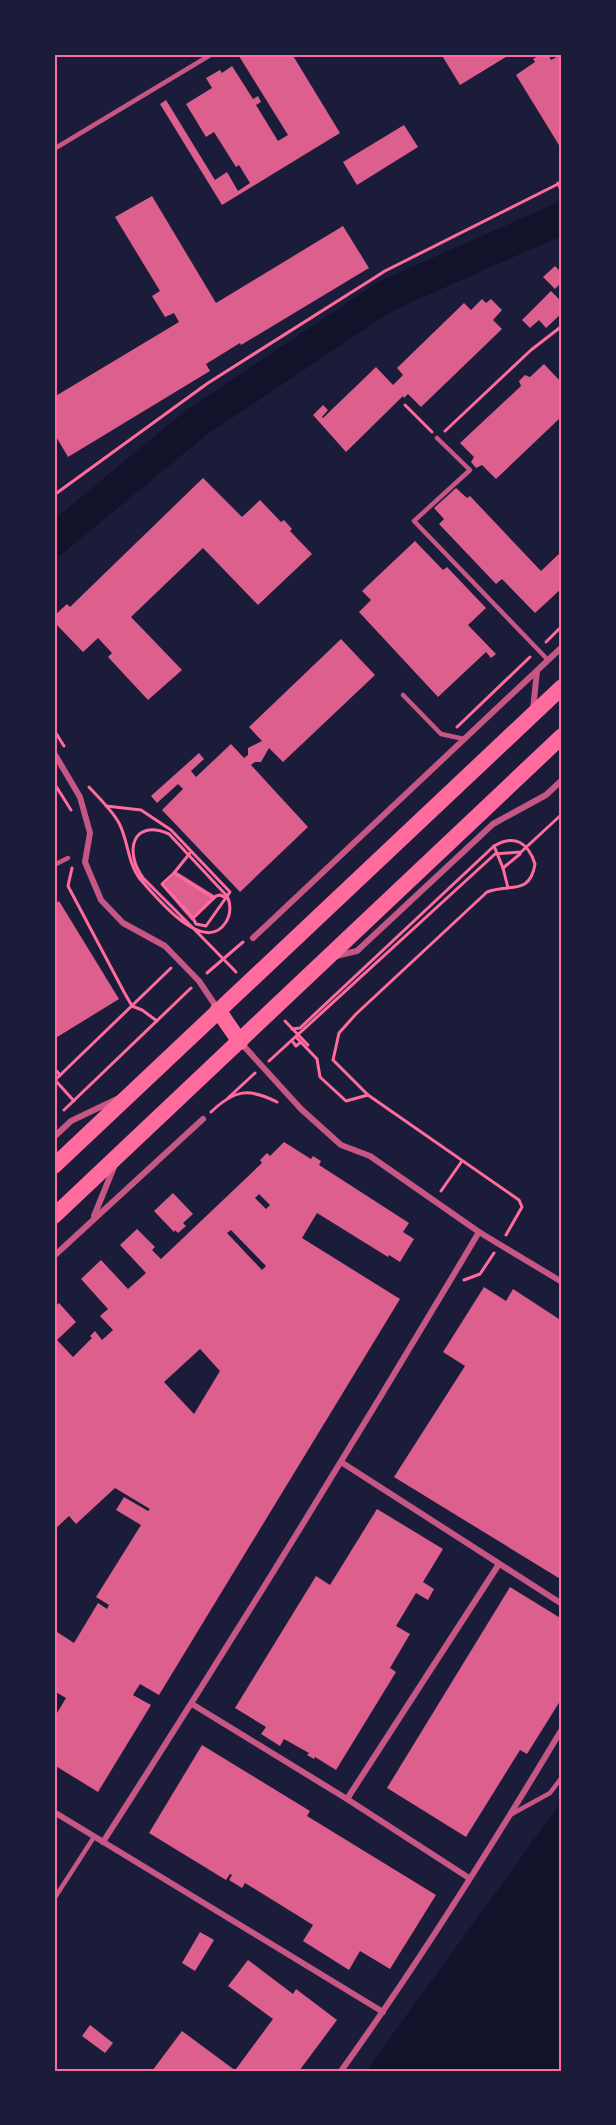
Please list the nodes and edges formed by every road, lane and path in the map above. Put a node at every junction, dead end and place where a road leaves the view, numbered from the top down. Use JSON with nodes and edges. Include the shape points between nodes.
{"nodes":[{"id":1,"x":198,"y":54,"type":"edge"},
{"id":2,"x":212,"y":54,"type":"edge"},
{"id":3,"x":202,"y":61,"type":"junction"},
{"id":4,"x":54,"y":150,"type":"edge"},
{"id":5,"x":560,"y":182,"type":"edge"},
{"id":6,"x":562,"y":193,"type":"edge"},
{"id":7,"x":562,"y":326,"type":"edge"},
{"id":8,"x":405,"y":405,"type":"dead end"},
{"id":9,"x":437,"y":438,"type":"junction"},
{"id":10,"x":54,"y":495,"type":"edge"},
{"id":11,"x":562,"y":627,"type":"edge"},
{"id":12,"x":562,"y":646,"type":"edge"},
{"id":13,"x":538,"y":649,"type":"junction"},
{"id":14,"x":548,"y":660,"type":"junction"},
{"id":15,"x":537,"y":670,"type":"junction"},
{"id":16,"x":562,"y":687,"type":"edge"},
{"id":17,"x":402,"y":695,"type":"dead end"},
{"id":18,"x":533,"y":715,"type":"junction"},
{"id":19,"x":447,"y":736,"type":"junction"},
{"id":20,"x":562,"y":736,"type":"edge"},
{"id":21,"x":464,"y":739,"type":"junction"},
{"id":22,"x":54,"y":753,"type":"edge"},
{"id":23,"x":562,"y":780,"type":"edge"},
{"id":24,"x":54,"y":783,"type":"edge"},
{"id":25,"x":89,"y":788,"type":"dead end"},
{"id":26,"x":105,"y":806,"type":"junction"},
{"id":27,"x":72,"y":812,"type":"dead end"},
{"id":28,"x":562,"y":814,"type":"edge"},
{"id":29,"x":494,"y":846,"type":"junction"},
{"id":30,"x":191,"y":852,"type":"junction"},
{"id":31,"x":521,"y":852,"type":"junction"},
{"id":32,"x":71,"y":858,"type":"joint"},
{"id":33,"x":54,"y":865,"type":"edge"},
{"id":34,"x":503,"y":868,"type":"junction"},
{"id":35,"x":174,"y":873,"type":"junction"},
{"id":36,"x":223,"y":888,"type":"dead end"},
{"id":37,"x":508,"y":888,"type":"junction"},
{"id":38,"x":214,"y":898,"type":"junction"},
{"id":39,"x":229,"y":900,"type":"junction"},
{"id":40,"x":193,"y":918,"type":"junction"},
{"id":41,"x":197,"y":932,"type":"junction"},
{"id":42,"x":253,"y":938,"type":"joint"},
{"id":43,"x":330,"y":957,"type":"junction"},
{"id":44,"x":179,"y":960,"type":"junction"},
{"id":45,"x":237,"y":972,"type":"dead end"},
{"id":46,"x":198,"y":981,"type":"junction"},
{"id":47,"x":132,"y":1006,"type":"junction"},
{"id":48,"x":218,"y":1010,"type":"junction"},
{"id":49,"x":284,"y":1021,"type":"dead end"},
{"id":50,"x":158,"y":1022,"type":"junction"},
{"id":51,"x":292,"y":1029,"type":"junction"},
{"id":52,"x":298,"y":1037,"type":"junction"},
{"id":53,"x":240,"y":1042,"type":"junction"},
{"id":54,"x":301,"y":1042,"type":"junction"},
{"id":55,"x":308,"y":1045,"type":"dead end"},
{"id":56,"x":262,"y":1067,"type":"junction"},
{"id":57,"x":54,"y":1068,"type":"edge"},
{"id":58,"x":60,"y":1075,"type":"junction"},
{"id":59,"x":54,"y":1080,"type":"edge"},
{"id":60,"x":134,"y":1090,"type":"junction"},
{"id":61,"x":368,"y":1095,"type":"junction"},
{"id":62,"x":228,"y":1098,"type":"junction"},
{"id":63,"x":74,"y":1101,"type":"junction"},
{"id":64,"x":280,"y":1103,"type":"dead end"},
{"id":65,"x":61,"y":1114,"type":"dead end"},
{"id":66,"x":203,"y":1119,"type":"joint"},
{"id":67,"x":54,"y":1137,"type":"edge"},
{"id":68,"x":120,"y":1153,"type":"junction"},
{"id":69,"x":54,"y":1166,"type":"edge"},
{"id":70,"x":434,"y":1202,"type":"junction"},
{"id":71,"x":54,"y":1216,"type":"edge"},
{"id":72,"x":93,"y":1219,"type":"junction"},
{"id":73,"x":479,"y":1232,"type":"junction"},
{"id":74,"x":54,"y":1256,"type":"edge"},
{"id":75,"x":562,"y":1282,"type":"edge"},
{"id":76,"x":341,"y":1462,"type":"junction"},
{"id":77,"x":499,"y":1564,"type":"junction"},
{"id":78,"x":562,"y":1604,"type":"edge"},
{"id":79,"x":192,"y":1704,"type":"junction"},
{"id":80,"x":562,"y":1730,"type":"edge"},
{"id":81,"x":562,"y":1777,"type":"edge"},
{"id":82,"x":347,"y":1799,"type":"junction"},
{"id":83,"x":54,"y":1812,"type":"edge"},
{"id":84,"x":510,"y":1815,"type":"junction"},
{"id":85,"x":94,"y":1837,"type":"junction"},
{"id":86,"x":103,"y":1842,"type":"junction"},
{"id":87,"x":469,"y":1878,"type":"junction"},
{"id":88,"x":54,"y":1899,"type":"edge"},
{"id":89,"x":383,"y":2012,"type":"junction"},
{"id":90,"x":341,"y":2071,"type":"edge"}],
"edges":[{"from":1,"to":3,"type":"lane"},
{"from":2,"to":3,"type":"lane"},
{"from":3,"to":4,"type":"lane"},
{"from":5,"to":6,"type":"path"},
{"from":5,"to":10,"type":"path","via":[[385,271],[208,383]]},
{"from":7,"to":9,"type":"path"},
{"from":8,"to":9,"type":"path"},
{"from":9,"to":13,"type":"lane","via":[[470,470],[414,521]]},
{"from":11,"to":13,"type":"path"},
{"from":12,"to":14,"type":"street"},
{"from":13,"to":14,"type":"lane"},
{"from":13,"to":19,"type":"path"},
{"from":14,"to":15,"type":"street"},
{"from":15,"to":18,"type":"street"},
{"from":15,"to":21,"type":"street"},
{"from":16,"to":18,"type":"highway"},
{"from":17,"to":19,"type":"lane"},
{"from":18,"to":48,"type":"highway"},
{"from":19,"to":21,"type":"lane"},
{"from":20,"to":43,"type":"highway"},
{"from":21,"to":42,"type":"street"},
{"from":22,"to":44,"type":"street","via":[[80,797],[90,832],[85,862],[101,900],[123,923],[165,946]]},
{"from":23,"to":43,"type":"street","via":[[546,795],[493,824],[357,951]]},
{"from":24,"to":27,"type":"path"},
{"from":25,"to":26,"type":"path"},
{"from":26,"to":30,"type":"path","via":[[141,810],[171,830]]},
{"from":26,"to":39,"type":"path","via":[[118,822],[138,876],[181,922],[206,933],[218,930],[227,921]]},
{"from":28,"to":31,"type":"path"},
{"from":29,"to":34,"type":"path"},
{"from":29,"to":37,"type":"path","via":[[503,841],[519,842],[526,846],[535,864],[529,880]]},
{"from":29,"to":51,"type":"path","via":[[300,1029]]},
{"from":30,"to":35,"type":"path"},
{"from":30,"to":40,"type":"path","via":[[230,892],[206,926],[196,924]]},
{"from":31,"to":34,"type":"path"},
{"from":31,"to":52,"type":"path","via":[[495,854]]},
{"from":32,"to":33,"type":"lane"},
{"from":32,"to":47,"type":"path","via":[[68,886]]},
{"from":34,"to":37,"type":"path"},
{"from":35,"to":38,"type":"path"},
{"from":35,"to":40,"type":"path","via":[[162,884]]},
{"from":36,"to":41,"type":"path","via":[[230,906],[226,920],[212,932]]},
{"from":37,"to":61,"type":"path","via":[[487,892],[339,1033],[333,1060]]},
{"from":38,"to":39,"type":"path","via":[[220,895]]},
{"from":38,"to":40,"type":"path"},
{"from":39,"to":41,"type":"path","via":[[169,834],[158,829],[141,832],[132,852],[137,870]]},
{"from":41,"to":45,"type":"path"},
{"from":42,"to":46,"type":"path","via":[[242,942]]},
{"from":43,"to":53,"type":"highway"},
{"from":44,"to":46,"type":"street"},
{"from":44,"to":47,"type":"path"},
{"from":46,"to":48,"type":"street"},
{"from":46,"to":50,"type":"path"},
{"from":47,"to":50,"type":"path"},
{"from":47,"to":58,"type":"path"},
{"from":48,"to":53,"type":"highway"},
{"from":48,"to":60,"type":"highway"},
{"from":49,"to":51,"type":"path"},
{"from":50,"to":63,"type":"path"},
{"from":51,"to":52,"type":"path"},
{"from":52,"to":54,"type":"path"},
{"from":52,"to":54,"type":"path","via":[[292,1043],[296,1046]]},
{"from":52,"to":55,"type":"path"},
{"from":52,"to":56,"type":"path"},
{"from":53,"to":56,"type":"street"},
{"from":53,"to":68,"type":"highway"},
{"from":54,"to":61,"type":"path","via":[[317,1059],[320,1077],[346,1101]]},
{"from":56,"to":62,"type":"path"},
{"from":56,"to":70,"type":"street","via":[[341,1145],[370,1156]]},
{"from":57,"to":58,"type":"path"},
{"from":58,"to":59,"type":"path"},
{"from":59,"to":63,"type":"path"},
{"from":60,"to":67,"type":"street","via":[[71,1121]]},
{"from":60,"to":69,"type":"highway"},
{"from":61,"to":70,"type":"path","via":[[462,1161]]},
{"from":62,"to":64,"type":"path","via":[[259,1093]]},
{"from":62,"to":66,"type":"path"},
{"from":63,"to":65,"type":"path"},
{"from":66,"to":72,"type":"street"},
{"from":68,"to":71,"type":"highway"},
{"from":68,"to":72,"type":"street"},
{"from":70,"to":73,"type":"street"},
{"from":72,"to":74,"type":"street"},
{"from":73,"to":75,"type":"street"},
{"from":73,"to":76,"type":"street"},
{"from":76,"to":77,"type":"street"},
{"from":76,"to":79,"type":"street"},
{"from":77,"to":78,"type":"street"},
{"from":77,"to":82,"type":"street"},
{"from":79,"to":82,"type":"street"},
{"from":79,"to":86,"type":"street"},
{"from":80,"to":84,"type":"street"},
{"from":81,"to":84,"type":"lane","via":[[550,1793]]},
{"from":82,"to":87,"type":"street"},
{"from":83,"to":85,"type":"street"},
{"from":84,"to":87,"type":"street"},
{"from":85,"to":86,"type":"street"},
{"from":85,"to":88,"type":"lane"},
{"from":86,"to":89,"type":"street"},
{"from":87,"to":89,"type":"street"},
{"from":89,"to":90,"type":"street"}]}
